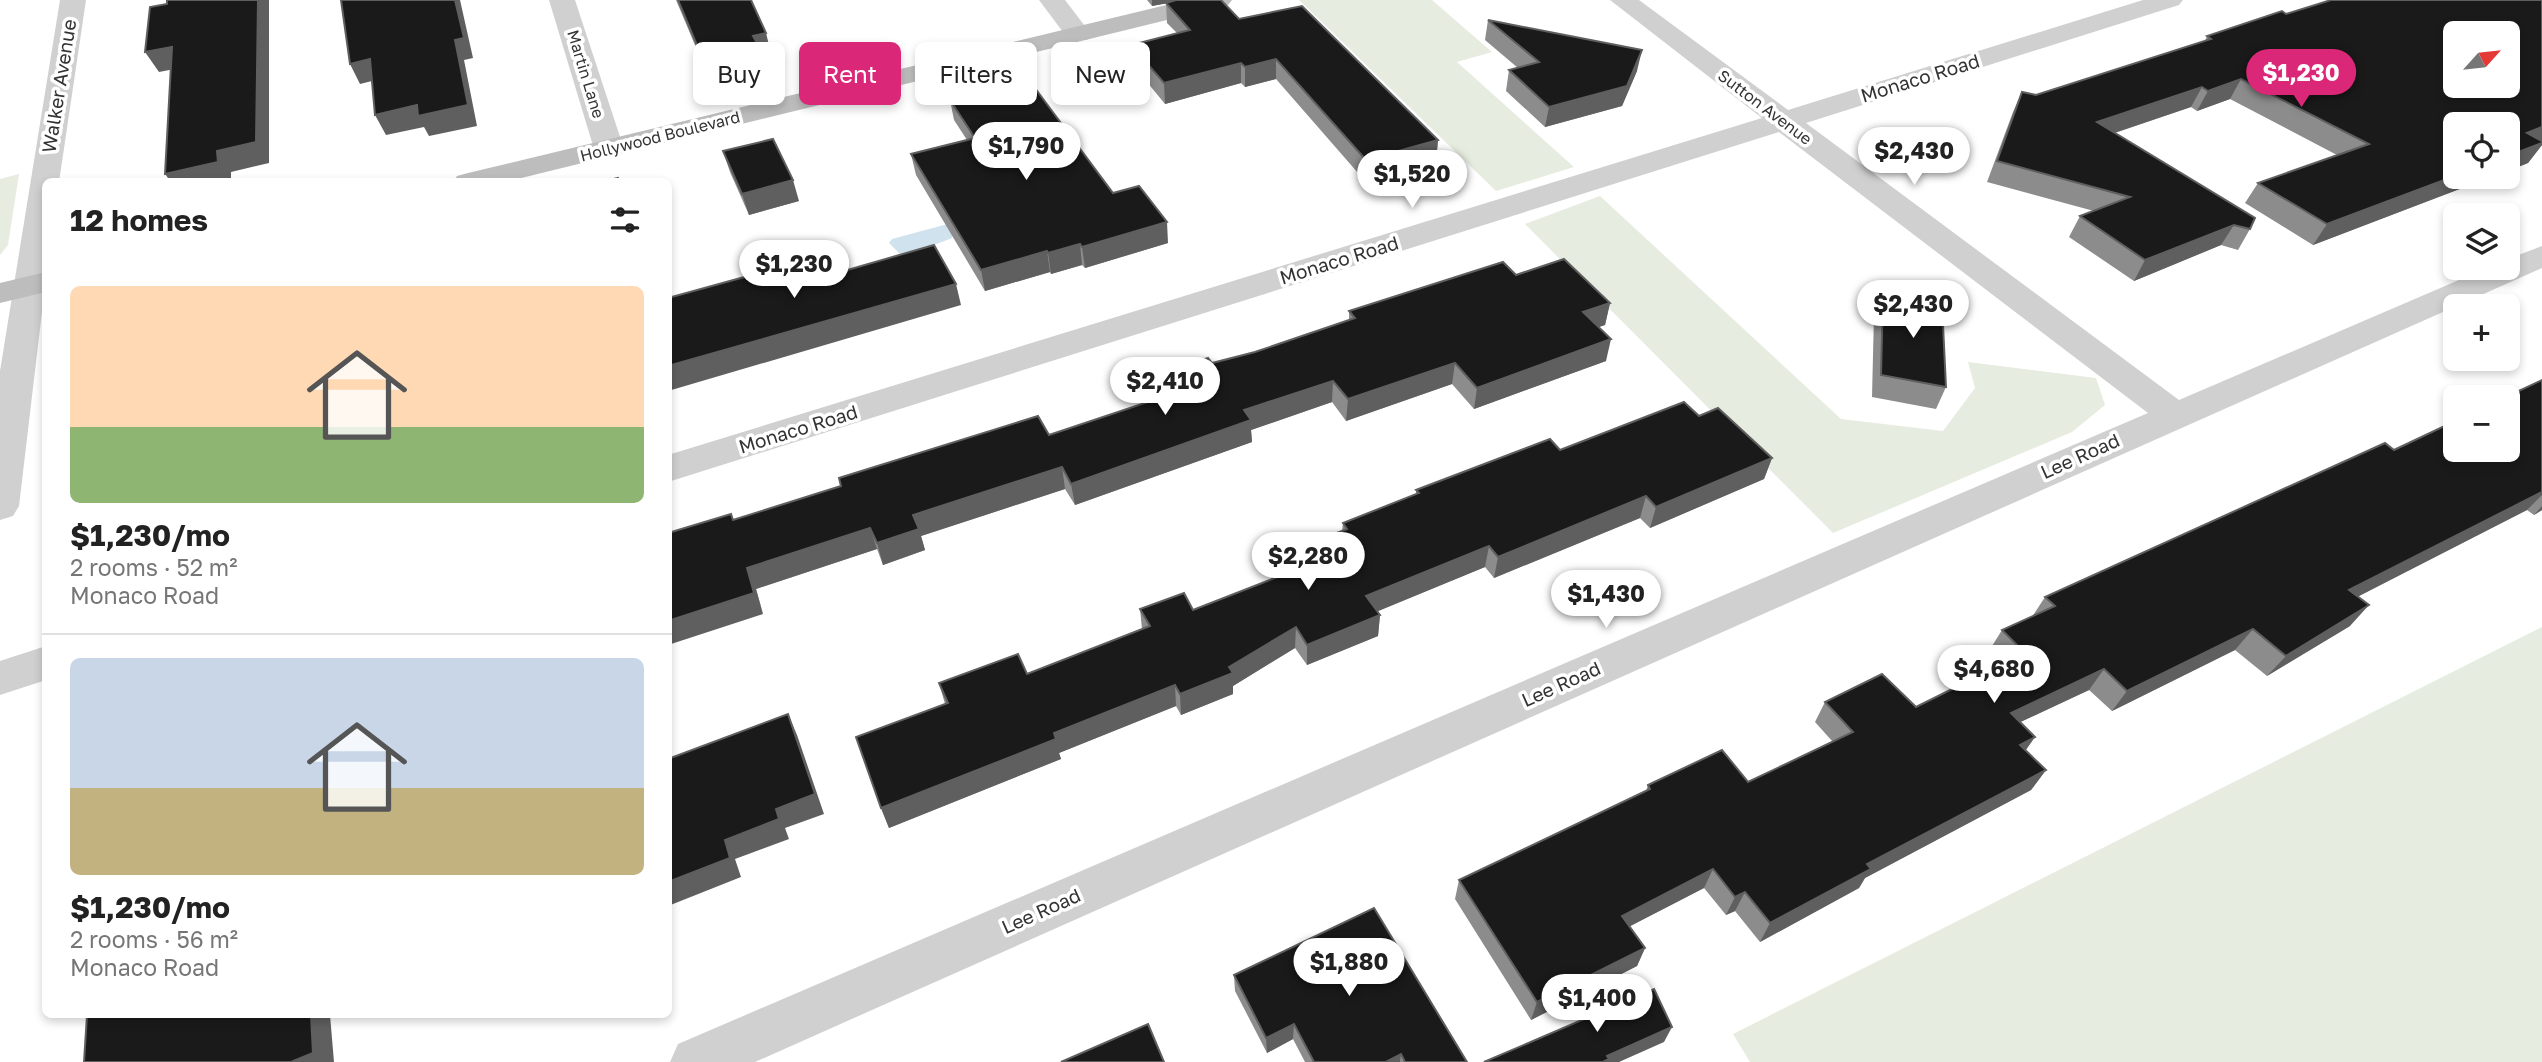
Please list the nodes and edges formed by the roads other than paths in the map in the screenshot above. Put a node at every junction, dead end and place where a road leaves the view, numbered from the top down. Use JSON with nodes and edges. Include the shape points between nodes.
{"nodes":[{"id":1,"x":73,"y":0,"type":"edge"},
{"id":2,"x":562,"y":0,"type":"edge"},
{"id":3,"x":1052,"y":0,"type":"edge"},
{"id":4,"x":1219,"y":0,"type":"edge"},
{"id":5,"x":1623,"y":0,"type":"edge"},
{"id":6,"x":2170,"y":0,"type":"edge"},
{"id":7,"x":1079,"y":34,"type":"junction"},
{"id":8,"x":1783,"y":121,"type":"junction"},
{"id":9,"x":609,"y":149,"type":"junction"},
{"id":10,"x":43,"y":178,"type":"edge"},
{"id":11,"x":485,"y":178,"type":"edge"},
{"id":12,"x":42,"y":182,"type":"edge"},
{"id":13,"x":2542,"y":256,"type":"edge"},
{"id":14,"x":24,"y":287,"type":"edge"},
{"id":15,"x":2175,"y":415,"type":"junction"},
{"id":16,"x":672,"y":468,"type":"edge"},
{"id":17,"x":0,"y":506,"type":"edge"},
{"id":18,"x":42,"y":664,"type":"edge"},
{"id":19,"x":0,"y":678,"type":"edge"},
{"id":20,"x":696,"y":1062,"type":"edge"}],
"edges":[{"from":1,"to":10,"type":"street","name":"Walker Avenue"},
{"from":2,"to":9,"type":"street","name":"Martin Lane"},
{"from":3,"to":7,"type":"street"},
{"from":4,"to":7,"type":"street","name":"Hollywood Boulevard"},
{"from":5,"to":8,"type":"street","name":"Sutton Avenue"},
{"from":6,"to":8,"type":"street","name":"Monaco Road"},
{"from":7,"to":9,"type":"street","name":"Hollywood Boulevard"},
{"from":8,"to":15,"type":"street","name":"Sutton Avenue"},
{"from":8,"to":16,"type":"street","name":"Monaco Road"},
{"from":9,"to":11,"type":"street","name":"Hollywood Boulevard"},
{"from":12,"to":14,"type":"street","name":"Walker Avenue"},
{"from":13,"to":15,"type":"street","name":"Lee Road"},
{"from":14,"to":17,"type":"street","name":"Walker Avenue"},
{"from":15,"to":20,"type":"street","name":"Lee Road"},
{"from":18,"to":19,"type":"street"}]}
